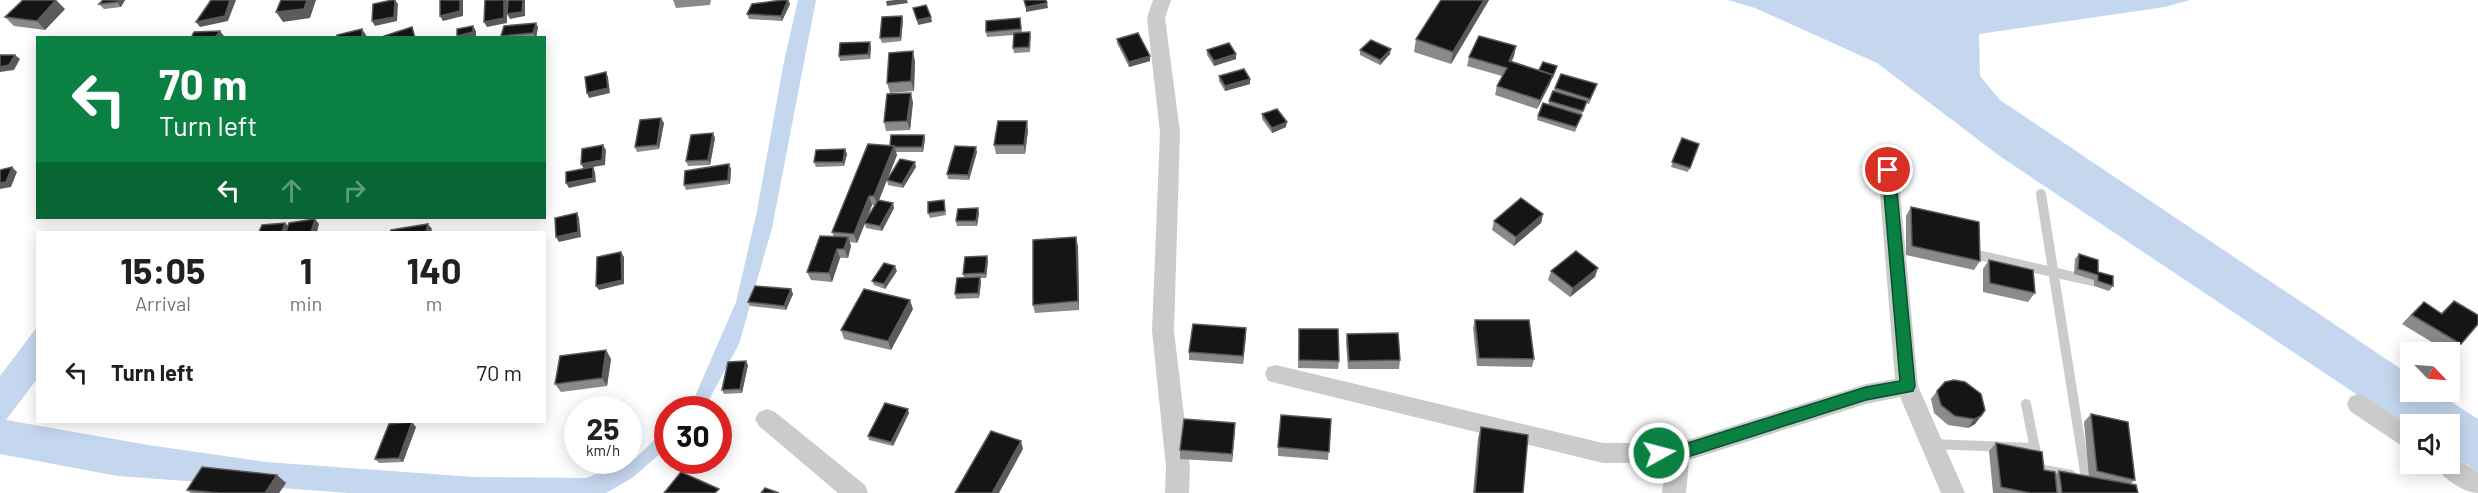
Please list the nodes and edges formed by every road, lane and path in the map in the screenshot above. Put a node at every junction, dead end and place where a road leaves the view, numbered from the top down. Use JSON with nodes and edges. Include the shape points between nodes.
{"nodes":[{"id":1,"x":1162,"y":0,"type":"edge"},
{"id":2,"x":1888,"y":170,"type":"dead end"},
{"id":3,"x":2041,"y":194,"type":"dead end"},
{"id":4,"x":1978,"y":255,"type":"edge"},
{"id":5,"x":2053,"y":272,"type":"junction"},
{"id":6,"x":2092,"y":281,"type":"edge"},
{"id":7,"x":1276,"y":374,"type":"dead end"},
{"id":8,"x":1907,"y":386,"type":"junction"},
{"id":9,"x":2026,"y":404,"type":"dead end"},
{"id":10,"x":2358,"y":404,"type":"dead end"},
{"id":11,"x":767,"y":419,"type":"dead end"},
{"id":12,"x":2400,"y":432,"type":"edge"},
{"id":13,"x":1932,"y":444,"type":"junction"},
{"id":14,"x":2035,"y":448,"type":"junction"},
{"id":15,"x":1678,"y":453,"type":"junction"},
{"id":16,"x":2460,"y":473,"type":"edge"},
{"id":17,"x":2478,"y":485,"type":"edge"},
{"id":18,"x":856,"y":493,"type":"edge"},
{"id":19,"x":1177,"y":493,"type":"edge"},
{"id":20,"x":1674,"y":493,"type":"edge"},
{"id":21,"x":1953,"y":493,"type":"edge"}],
"edges":[{"from":1,"to":19,"type":"street","via":[[1156,18],[1170,132],[1163,331],[1178,467]]},
{"from":2,"to":8,"type":"street"},
{"from":3,"to":5,"type":"lane"},
{"from":4,"to":5,"type":"lane","via":[[2006,266]]},
{"from":5,"to":6,"type":"lane"},
{"from":5,"to":14,"type":"lane","via":[[2086,481],[2039,469]]},
{"from":7,"to":15,"type":"street","via":[[1603,453]]},
{"from":8,"to":13,"type":"street"},
{"from":8,"to":15,"type":"street","via":[[1866,394]]},
{"from":9,"to":14,"type":"lane"},
{"from":10,"to":12,"type":"street"},
{"from":11,"to":18,"type":"street"},
{"from":13,"to":14,"type":"lane"},
{"from":13,"to":21,"type":"street"},
{"from":15,"to":20,"type":"street"},
{"from":16,"to":17,"type":"street"}]}
